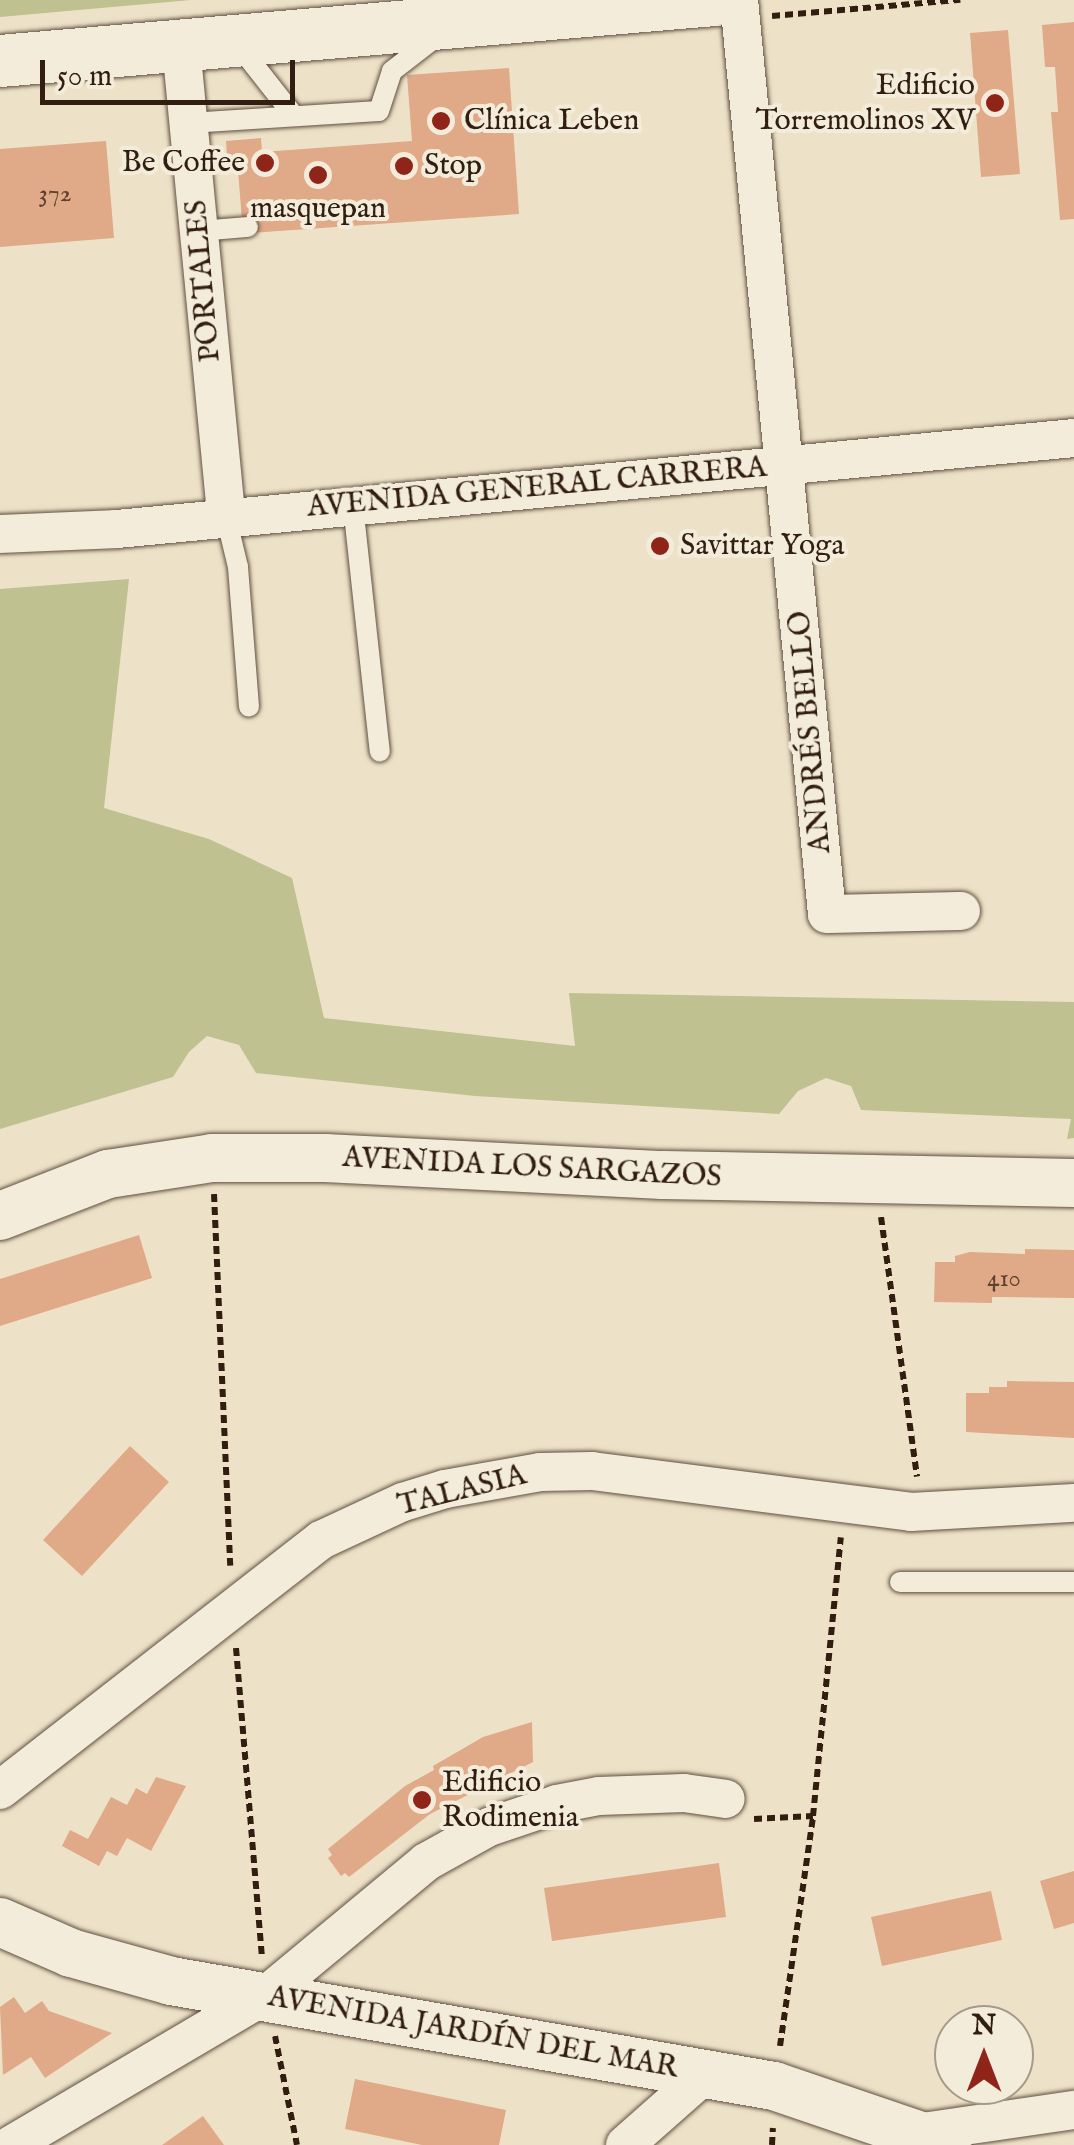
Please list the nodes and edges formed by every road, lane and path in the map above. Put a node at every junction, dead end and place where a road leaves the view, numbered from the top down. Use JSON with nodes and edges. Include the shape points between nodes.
{"nodes":[{"id":1,"x":715,"y":0,"type":"edge"},
{"id":2,"x":740,"y":0,"type":"edge"},
{"id":3,"x":455,"y":22,"type":"junction"},
{"id":4,"x":236,"y":41,"type":"junction"},
{"id":5,"x":181,"y":46,"type":"junction"},
{"id":6,"x":0,"y":62,"type":"edge"},
{"id":7,"x":294,"y":116,"type":"junction"},
{"id":8,"x":188,"y":122,"type":"junction"},
{"id":9,"x":248,"y":227,"type":"dead end"},
{"id":10,"x":200,"y":232,"type":"junction"},
{"id":11,"x":1074,"y":438,"type":"edge"},
{"id":12,"x":786,"y":465,"type":"junction"},
{"id":13,"x":353,"y":505,"type":"junction"},
{"id":14,"x":226,"y":517,"type":"junction"},
{"id":15,"x":0,"y":534,"type":"edge"},
{"id":16,"x":249,"y":707,"type":"dead end"},
{"id":17,"x":380,"y":752,"type":"dead end"},
{"id":18,"x":961,"y":911,"type":"dead end"},
{"id":19,"x":212,"y":1158,"type":"junction"},
{"id":20,"x":876,"y":1180,"type":"junction"},
{"id":21,"x":1074,"y":1183,"type":"edge"},
{"id":22,"x":0,"y":1216,"type":"edge"},
{"id":23,"x":1074,"y":1502,"type":"edge"},
{"id":24,"x":844,"y":1506,"type":"junction"},
{"id":25,"x":911,"y":1512,"type":"junction"},
{"id":26,"x":900,"y":1582,"type":"dead end"},
{"id":27,"x":1074,"y":1582,"type":"edge"},
{"id":28,"x":232,"y":1607,"type":"junction"},
{"id":29,"x":0,"y":1790,"type":"edge"},
{"id":30,"x":726,"y":1799,"type":"joint"},
{"id":31,"x":813,"y":1816,"type":"junction"},
{"id":32,"x":0,"y":1922,"type":"edge"},
{"id":33,"x":266,"y":1995,"type":"junction"},
{"id":34,"x":704,"y":2074,"type":"junction"},
{"id":35,"x":774,"y":2086,"type":"junction"},
{"id":36,"x":1074,"y":2110,"type":"edge"},
{"id":37,"x":932,"y":2139,"type":"edge"},
{"id":38,"x":12,"y":2145,"type":"edge"},
{"id":39,"x":297,"y":2145,"type":"edge"},
{"id":40,"x":625,"y":2145,"type":"edge"},
{"id":41,"x":772,"y":2145,"type":"edge"}],
"edges":[{"from":1,"to":3,"type":"main road"},
{"from":2,"to":12,"type":"street","name":"ANDRÉS BELLO"},
{"from":3,"to":4,"type":"main road"},
{"from":3,"to":7,"type":"lane","via":[[392,71],[379,111]]},
{"from":4,"to":5,"type":"main road"},
{"from":4,"to":7,"type":"lane"},
{"from":5,"to":6,"type":"main road"},
{"from":5,"to":8,"type":"street","name":"PORTALES"},
{"from":7,"to":8,"type":"lane"},
{"from":8,"to":10,"type":"street","name":"PORTALES"},
{"from":9,"to":10,"type":"lane"},
{"from":10,"to":14,"type":"street","name":"PORTALES"},
{"from":11,"to":12,"type":"street","name":"AVENIDA GENERAL CARRERA"},
{"from":12,"to":13,"type":"street","name":"AVENIDA GENERAL CARRERA"},
{"from":12,"to":18,"type":"street","name":"ANDRÉS BELLO","via":[[827,914]]},
{"from":13,"to":14,"type":"street","name":"AVENIDA GENERAL CARRERA"},
{"from":13,"to":17,"type":"lane"},
{"from":14,"to":15,"type":"street","name":"AVENIDA GENERAL CARRERA"},
{"from":14,"to":16,"type":"lane","via":[[238,568]]},
{"from":19,"to":20,"type":"street","name":"AVENIDA LOS SARGAZOS"},
{"from":19,"to":22,"type":"street","name":"AVENIDA LOS SARGAZOS","via":[[108,1174]]},
{"from":19,"to":28,"type":"path"},
{"from":20,"to":21,"type":"street","name":"AVENIDA LOS SARGAZOS"},
{"from":20,"to":25,"type":"path","via":[[918,1489]]},
{"from":23,"to":25,"type":"street","name":"TALASIA"},
{"from":24,"to":25,"type":"street","name":"TALASIA"},
{"from":24,"to":28,"type":"street","name":"TALASIA","via":[[592,1471],[489,1479],[361,1520],[321,1540]]},
{"from":24,"to":31,"type":"path"},
{"from":26,"to":27,"type":"lane"},
{"from":28,"to":29,"type":"street","name":"TALASIA"},
{"from":28,"to":33,"type":"path"},
{"from":30,"to":31,"type":"path","via":[[749,1820]]},
{"from":30,"to":33,"type":"street","via":[[684,1793],[599,1796],[490,1827],[426,1862]]},
{"from":31,"to":35,"type":"path"},
{"from":32,"to":33,"type":"street","name":"AVENIDA JARDÍN DEL MAR","via":[[121,1969]]},
{"from":33,"to":34,"type":"street","name":"AVENIDA JARDÍN DEL MAR"},
{"from":33,"to":38,"type":"street"},
{"from":33,"to":39,"type":"path"},
{"from":34,"to":35,"type":"street","name":"AVENIDA JARDÍN DEL MAR"},
{"from":34,"to":40,"type":"street"},
{"from":35,"to":37,"type":"street","name":"AVENIDA JARDÍN DEL MAR"},
{"from":35,"to":41,"type":"path"},
{"from":36,"to":37,"type":"street"}]}
